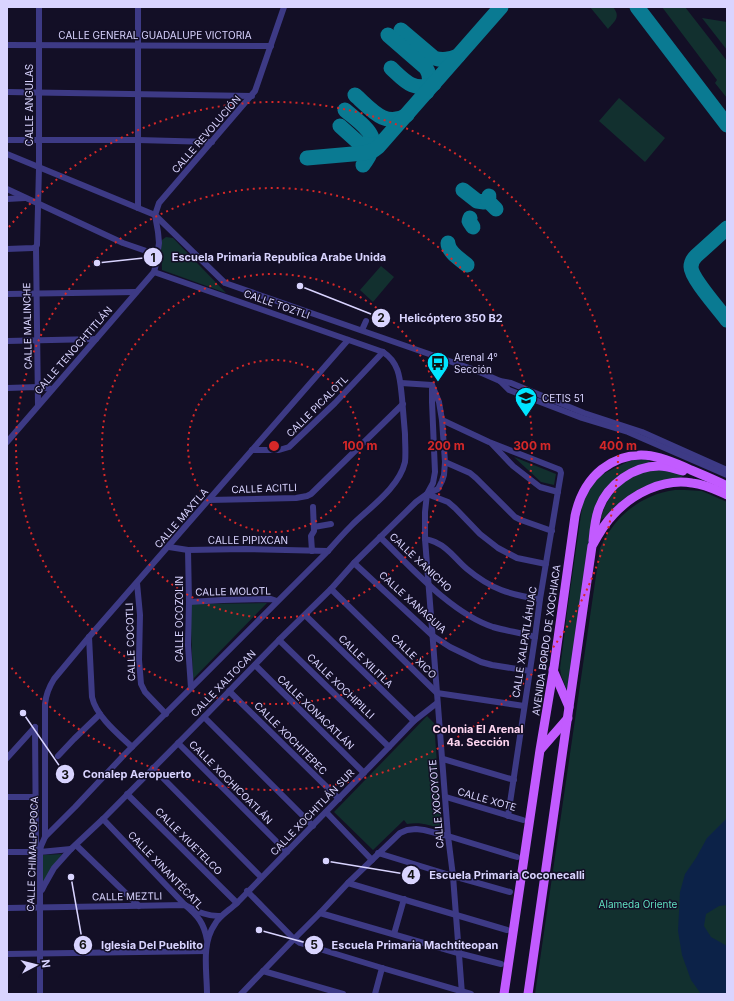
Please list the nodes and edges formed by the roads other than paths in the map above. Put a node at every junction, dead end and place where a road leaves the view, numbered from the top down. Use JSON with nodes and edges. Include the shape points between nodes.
{"nodes":[{"id":1,"x":39,"y":7,"type":"edge"},
{"id":2,"x":138,"y":7,"type":"edge"},
{"id":3,"x":284,"y":7,"type":"edge"},
{"id":4,"x":7,"y":45,"type":"edge"},
{"id":5,"x":39,"y":45,"type":"junction"},
{"id":6,"x":138,"y":45,"type":"junction"},
{"id":7,"x":271,"y":46,"type":"junction"},
{"id":8,"x":7,"y":92,"type":"edge"},
{"id":9,"x":39,"y":92,"type":"junction"},
{"id":10,"x":138,"y":94,"type":"junction"},
{"id":11,"x":252,"y":96,"type":"junction"},
{"id":12,"x":7,"y":140,"type":"edge"},
{"id":13,"x":39,"y":140,"type":"junction"},
{"id":14,"x":138,"y":140,"type":"junction"},
{"id":15,"x":212,"y":142,"type":"junction"},
{"id":16,"x":7,"y":154,"type":"edge"},
{"id":17,"x":39,"y":168,"type":"junction"},
{"id":18,"x":7,"y":189,"type":"edge"},
{"id":19,"x":26,"y":198,"type":"junction"},
{"id":20,"x":7,"y":199,"type":"edge"},
{"id":21,"x":38,"y":204,"type":"junction"},
{"id":22,"x":138,"y":208,"type":"junction"},
{"id":23,"x":155,"y":215,"type":"junction"},
{"id":24,"x":33,"y":248,"type":"junction"},
{"id":25,"x":7,"y":249,"type":"edge"},
{"id":26,"x":158,"y":255,"type":"junction"},
{"id":27,"x":154,"y":272,"type":"junction"},
{"id":28,"x":136,"y":292,"type":"junction"},
{"id":29,"x":7,"y":294,"type":"edge"},
{"id":30,"x":37,"y":294,"type":"junction"},
{"id":31,"x":366,"y":321,"type":"dead end"},
{"id":32,"x":362,"y":330,"type":"junction"},
{"id":33,"x":96,"y":339,"type":"junction"},
{"id":34,"x":38,"y":340,"type":"junction"},
{"id":35,"x":348,"y":340,"type":"junction"},
{"id":36,"x":7,"y":341,"type":"edge"},
{"id":37,"x":383,"y":352,"type":"junction"},
{"id":38,"x":500,"y":381,"type":"junction"},
{"id":39,"x":401,"y":383,"type":"junction"},
{"id":40,"x":432,"y":385,"type":"junction"},
{"id":41,"x":38,"y":387,"type":"junction"},
{"id":42,"x":7,"y":388,"type":"edge"},
{"id":43,"x":52,"y":389,"type":"junction"},
{"id":44,"x":403,"y":404,"type":"junction"},
{"id":45,"x":38,"y":405,"type":"junction"},
{"id":46,"x":442,"y":420,"type":"junction"},
{"id":47,"x":8,"y":439,"type":"edge"},
{"id":48,"x":489,"y":442,"type":"junction"},
{"id":49,"x":252,"y":450,"type":"junction"},
{"id":50,"x":653,"y":456,"type":"junction"},
{"id":51,"x":445,"y":462,"type":"junction"},
{"id":52,"x":653,"y":467,"type":"junction"},
{"id":53,"x":727,"y":470,"type":"edge"},
{"id":54,"x":727,"y":475,"type":"edge"},
{"id":55,"x":704,"y":485,"type":"junction"},
{"id":56,"x":727,"y":485,"type":"edge"},
{"id":57,"x":558,"y":492,"type":"junction"},
{"id":58,"x":427,"y":494,"type":"junction"},
{"id":59,"x":727,"y":495,"type":"edge"},
{"id":60,"x":209,"y":500,"type":"junction"},
{"id":61,"x":313,"y":507,"type":"dead end"},
{"id":62,"x":331,"y":524,"type":"dead end"},
{"id":63,"x":314,"y":527,"type":"junction"},
{"id":64,"x":552,"y":531,"type":"junction"},
{"id":65,"x":380,"y":538,"type":"junction"},
{"id":66,"x":425,"y":539,"type":"junction"},
{"id":67,"x":592,"y":546,"type":"junction"},
{"id":68,"x":169,"y":547,"type":"junction"},
{"id":69,"x":188,"y":550,"type":"junction"},
{"id":70,"x":312,"y":551,"type":"junction"},
{"id":71,"x":328,"y":551,"type":"junction"},
{"id":72,"x":354,"y":563,"type":"junction"},
{"id":73,"x":546,"y":564,"type":"junction"},
{"id":74,"x":137,"y":583,"type":"junction"},
{"id":75,"x":429,"y":585,"type":"junction"},
{"id":76,"x":331,"y":589,"type":"junction"},
{"id":77,"x":540,"y":599,"type":"junction"},
{"id":78,"x":277,"y":601,"type":"junction"},
{"id":79,"x":189,"y":602,"type":"junction"},
{"id":80,"x":305,"y":615,"type":"junction"},
{"id":81,"x":433,"y":636,"type":"junction"},
{"id":82,"x":90,"y":637,"type":"junction"},
{"id":83,"x":535,"y":637,"type":"junction"},
{"id":84,"x":279,"y":640,"type":"junction"},
{"id":85,"x":255,"y":665,"type":"junction"},
{"id":86,"x":553,"y":670,"type":"junction"},
{"id":87,"x":530,"y":671,"type":"junction"},
{"id":88,"x":191,"y":688,"type":"junction"},
{"id":89,"x":229,"y":691,"type":"junction"},
{"id":90,"x":436,"y":693,"type":"junction"},
{"id":91,"x":437,"y":703,"type":"junction"},
{"id":92,"x":524,"y":706,"type":"junction"},
{"id":93,"x":569,"y":707,"type":"junction"},
{"id":94,"x":100,"y":714,"type":"junction"},
{"id":95,"x":166,"y":714,"type":"junction"},
{"id":96,"x":45,"y":716,"type":"joint"},
{"id":97,"x":204,"y":718,"type":"junction"},
{"id":98,"x":568,"y":718,"type":"junction"},
{"id":99,"x":414,"y":721,"type":"junction"},
{"id":100,"x":178,"y":743,"type":"junction"},
{"id":101,"x":132,"y":747,"type":"junction"},
{"id":102,"x":389,"y":748,"type":"junction"},
{"id":103,"x":540,"y":750,"type":"junction"},
{"id":104,"x":58,"y":756,"type":"dead end"},
{"id":105,"x":7,"y":758,"type":"edge"},
{"id":106,"x":443,"y":759,"type":"junction"},
{"id":107,"x":153,"y":768,"type":"junction"},
{"id":108,"x":364,"y":773,"type":"junction"},
{"id":109,"x":514,"y":780,"type":"junction"},
{"id":110,"x":127,"y":794,"type":"junction"},
{"id":111,"x":7,"y":797,"type":"edge"},
{"id":112,"x":36,"y":797,"type":"junction"},
{"id":113,"x":446,"y":797,"type":"junction"},
{"id":114,"x":339,"y":799,"type":"junction"},
{"id":115,"x":326,"y":812,"type":"junction"},
{"id":116,"x":508,"y":816,"type":"junction"},
{"id":117,"x":103,"y":819,"type":"junction"},
{"id":118,"x":524,"y":820,"type":"dead end"},
{"id":119,"x":313,"y":826,"type":"junction"},
{"id":120,"x":448,"y":836,"type":"junction"},
{"id":121,"x":45,"y":837,"type":"junction"},
{"id":122,"x":74,"y":846,"type":"junction"},
{"id":123,"x":7,"y":852,"type":"edge"},
{"id":124,"x":38,"y":852,"type":"junction"},
{"id":125,"x":287,"y":852,"type":"junction"},
{"id":126,"x":378,"y":853,"type":"junction"},
{"id":127,"x":517,"y":857,"type":"dead end"},
{"id":128,"x":372,"y":860,"type":"junction"},
{"id":129,"x":453,"y":876,"type":"junction"},
{"id":130,"x":261,"y":877,"type":"junction"},
{"id":131,"x":348,"y":883,"type":"junction"},
{"id":132,"x":247,"y":891,"type":"junction"},
{"id":133,"x":510,"y":892,"type":"dead end"},
{"id":134,"x":41,"y":893,"type":"junction"},
{"id":135,"x":404,"y":899,"type":"junction"},
{"id":136,"x":237,"y":903,"type":"junction"},
{"id":137,"x":185,"y":905,"type":"junction"},
{"id":138,"x":139,"y":906,"type":"junction"},
{"id":139,"x":40,"y":907,"type":"junction"},
{"id":140,"x":7,"y":908,"type":"edge"},
{"id":141,"x":320,"y":913,"type":"junction"},
{"id":142,"x":456,"y":914,"type":"junction"},
{"id":143,"x":221,"y":916,"type":"junction"},
{"id":144,"x":507,"y":930,"type":"dead end"},
{"id":145,"x":394,"y":934,"type":"junction"},
{"id":146,"x":294,"y":939,"type":"junction"},
{"id":147,"x":207,"y":940,"type":"junction"},
{"id":148,"x":206,"y":951,"type":"junction"},
{"id":149,"x":458,"y":953,"type":"junction"},
{"id":150,"x":7,"y":954,"type":"edge"},
{"id":151,"x":40,"y":954,"type":"junction"},
{"id":152,"x":501,"y":964,"type":"dead end"},
{"id":153,"x":382,"y":968,"type":"junction"},
{"id":154,"x":263,"y":971,"type":"junction"},
{"id":155,"x":462,"y":993,"type":"edge"},
{"id":156,"x":40,"y":994,"type":"edge"},
{"id":157,"x":207,"y":994,"type":"edge"},
{"id":158,"x":241,"y":994,"type":"edge"},
{"id":159,"x":343,"y":994,"type":"edge"},
{"id":160,"x":375,"y":994,"type":"edge"},
{"id":161,"x":471,"y":994,"type":"edge"},
{"id":162,"x":504,"y":994,"type":"edge"},
{"id":163,"x":528,"y":994,"type":"edge"}],
"edges":[{"from":1,"to":5,"type":"street","name":"CALLE ANGULAS"},
{"from":2,"to":6,"type":"street"},
{"from":3,"to":7,"type":"street","name":"CALLE REVOLUCIÓN"},
{"from":4,"to":5,"type":"street","name":"CALLE GENERAL GUADALUPE VICTORIA"},
{"from":5,"to":6,"type":"street","name":"CALLE GENERAL GUADALUPE VICTORIA"},
{"from":5,"to":9,"type":"street","name":"CALLE ANGULAS"},
{"from":6,"to":7,"type":"street","name":"CALLE GENERAL GUADALUPE VICTORIA"},
{"from":6,"to":10,"type":"street"},
{"from":7,"to":11,"type":"street","name":"CALLE REVOLUCIÓN"},
{"from":8,"to":9,"type":"street"},
{"from":9,"to":10,"type":"street"},
{"from":9,"to":13,"type":"street","name":"CALLE ANGULAS"},
{"from":10,"to":11,"type":"street"},
{"from":10,"to":14,"type":"street"},
{"from":11,"to":15,"type":"street","name":"CALLE REVOLUCIÓN"},
{"from":12,"to":13,"type":"street"},
{"from":13,"to":14,"type":"street"},
{"from":13,"to":17,"type":"street","name":"CALLE ANGULAS"},
{"from":14,"to":15,"type":"street"},
{"from":14,"to":22,"type":"street"},
{"from":15,"to":23,"type":"street","name":"CALLE REVOLUCIÓN","via":[[159,203]]},
{"from":16,"to":17,"type":"street"},
{"from":17,"to":21,"type":"street","name":"CALLE ANGULAS"},
{"from":17,"to":22,"type":"street"},
{"from":18,"to":19,"type":"street"},
{"from":19,"to":20,"type":"street"},
{"from":19,"to":21,"type":"street"},
{"from":21,"to":24,"type":"street","name":"CALLE MALINCHE","via":[[37,242]]},
{"from":21,"to":26,"type":"street","via":[[123,243]]},
{"from":22,"to":23,"type":"street"},
{"from":23,"to":26,"type":"street"},
{"from":23,"to":32,"type":"street","via":[[225,283]]},
{"from":24,"to":25,"type":"street"},
{"from":24,"to":30,"type":"street","name":"CALLE MALINCHE"},
{"from":26,"to":27,"type":"street"},
{"from":27,"to":28,"type":"street","name":"CALLE TENOCHTITLÁN"},
{"from":27,"to":35,"type":"street","name":"CALLE TOZTLI"},
{"from":28,"to":30,"type":"street"},
{"from":28,"to":33,"type":"street","name":"CALLE TENOCHTITLÁN"},
{"from":29,"to":30,"type":"street"},
{"from":30,"to":34,"type":"street","name":"CALLE MALINCHE"},
{"from":31,"to":32,"type":"street"},
{"from":32,"to":38,"type":"street"},
{"from":33,"to":34,"type":"street"},
{"from":33,"to":43,"type":"street","name":"CALLE TENOCHTITLÁN"},
{"from":34,"to":36,"type":"street"},
{"from":34,"to":41,"type":"street","name":"CALLE MALINCHE"},
{"from":35,"to":37,"type":"street","name":"CALLE TOZTLI"},
{"from":35,"to":49,"type":"street","name":"CALLE MAXTLA"},
{"from":37,"to":39,"type":"street","name":"CALLE TOZTLI","via":[[391,358],[398,369]]},
{"from":37,"to":49,"type":"street","name":"CALLE PICALOTL","via":[[289,447],[279,450]]},
{"from":38,"to":53,"type":"street","via":[[642,432]]},
{"from":38,"to":54,"type":"street","via":[[509,390],[582,418],[628,432]]},
{"from":39,"to":40,"type":"street"},
{"from":39,"to":44,"type":"street"},
{"from":40,"to":46,"type":"street","via":[[439,402]]},
{"from":40,"to":58,"type":"street","name":"CALLE XOCOYOTE","via":[[435,472]]},
{"from":41,"to":42,"type":"street"},
{"from":41,"to":43,"type":"street"},
{"from":41,"to":45,"type":"street","name":"CALLE MALINCHE"},
{"from":43,"to":45,"type":"street","name":"CALLE TENOCHTITLÁN"},
{"from":44,"to":60,"type":"street","name":"CALLE ACITLI","via":[[311,494],[296,498]]},
{"from":44,"to":71,"type":"street","name":"CALLE XALTOCAN","via":[[406,448],[404,465],[395,484]]},
{"from":45,"to":47,"type":"street","name":"CALLE TENOCHTITLÁN"},
{"from":46,"to":48,"type":"street"},
{"from":46,"to":51,"type":"street"},
{"from":48,"to":57,"type":"street","via":[[512,466],[539,486]]},
{"from":48,"to":57,"type":"street","name":"CALLE XALPATLÁHUAC","via":[[558,469],[561,475]]},
{"from":49,"to":60,"type":"street","name":"CALLE MAXTLA"},
{"from":50,"to":52,"type":"main road"},
{"from":50,"to":56,"type":"main road","name":"AVENIDA BORDO DE XOCHIACA"},
{"from":50,"to":86,"type":"main road","name":"AVENIDA BORDO DE XOCHIACA","via":[[623,458],[608,465],[593,477],[581,495],[575,516]]},
{"from":51,"to":58,"type":"street","via":[[442,482],[438,489]]},
{"from":51,"to":64,"type":"street","via":[[476,478],[515,517]]},
{"from":52,"to":55,"type":"main road","via":[[679,470]]},
{"from":52,"to":67,"type":"main road","via":[[627,476],[606,495],[597,514]]},
{"from":55,"to":59,"type":"main road"},
{"from":55,"to":67,"type":"main road","via":[[675,482],[645,491],[613,515]]},
{"from":57,"to":64,"type":"street","name":"CALLE XALPATLÁHUAC"},
{"from":58,"to":65,"type":"street","name":"CALLE XALTOCAN"},
{"from":58,"to":66,"type":"street","name":"CALLE XOCOYOTE","via":[[424,512]]},
{"from":58,"to":73,"type":"street","via":[[448,502],[498,548],[517,558]]},
{"from":60,"to":68,"type":"street","name":"CALLE MAXTLA"},
{"from":61,"to":63,"type":"street"},
{"from":62,"to":63,"type":"street"},
{"from":63,"to":70,"type":"street","via":[[311,536]]},
{"from":64,"to":73,"type":"street","name":"CALLE XALPATLÁHUAC"},
{"from":65,"to":72,"type":"street","name":"CALLE XALTOCAN"},
{"from":65,"to":75,"type":"street","name":"CALLE XANICHO"},
{"from":66,"to":75,"type":"street","name":"CALLE XOCOYOTE"},
{"from":66,"to":77,"type":"street","via":[[444,547],[466,569],[502,591]]},
{"from":67,"to":93,"type":"main road"},
{"from":68,"to":69,"type":"street","name":"CALLE PIPIXCAN"},
{"from":68,"to":74,"type":"street","name":"CALLE MAXTLA"},
{"from":69,"to":70,"type":"street","name":"CALLE PIPIXCAN"},
{"from":69,"to":79,"type":"street","name":"CALLE OCOZOLIN"},
{"from":70,"to":71,"type":"street","name":"CALLE PIPIXCAN"},
{"from":71,"to":78,"type":"street","name":"CALLE XALTOCAN"},
{"from":72,"to":76,"type":"street","name":"CALLE XALTOCAN"},
{"from":72,"to":81,"type":"street","name":"CALLE XANAGUIA"},
{"from":73,"to":77,"type":"street","name":"CALLE XALPATLÁHUAC"},
{"from":74,"to":82,"type":"street","name":"CALLE MAXTLA"},
{"from":74,"to":95,"type":"street","name":"CALLE COCOTLI","via":[[141,684],[145,692]]},
{"from":75,"to":81,"type":"street","name":"CALLE XOCOYOTE"},
{"from":75,"to":83,"type":"street","name":"CALLE XANICHO","via":[[453,605],[482,622]]},
{"from":76,"to":80,"type":"street","name":"CALLE XALTOCAN"},
{"from":76,"to":90,"type":"street","name":"CALLE XICO"},
{"from":77,"to":83,"type":"street","name":"CALLE XALPATLÁHUAC"},
{"from":78,"to":79,"type":"street","name":"CALLE MOLOTL","via":[[271,599]]},
{"from":78,"to":88,"type":"street","name":"CALLE XALTOCAN"},
{"from":79,"to":88,"type":"street","name":"CALLE OCOZOLIN"},
{"from":80,"to":84,"type":"street","name":"CALLE XALTOCAN"},
{"from":80,"to":99,"type":"street","name":"CALLE XILITLA"},
{"from":81,"to":87,"type":"street","name":"CALLE XANAGUIA","via":[[481,662]]},
{"from":81,"to":90,"type":"street","name":"CALLE XOCOYOTE"},
{"from":82,"to":94,"type":"street","via":[[92,697]]},
{"from":82,"to":96,"type":"street","name":"CALLE MAXTLA","via":[[50,685],[46,696]]},
{"from":83,"to":87,"type":"street","name":"CALLE XALPATLÁHUAC"},
{"from":84,"to":85,"type":"street","name":"CALLE XALTOCAN"},
{"from":84,"to":102,"type":"street","name":"CALLE XOCHIPILLI"},
{"from":85,"to":89,"type":"street","name":"CALLE XALTOCAN"},
{"from":85,"to":108,"type":"street","name":"CALLE XONACATLÁN"},
{"from":86,"to":93,"type":"main road"},
{"from":86,"to":103,"type":"main road","name":"AVENIDA BORDO DE XOCHIACA"},
{"from":87,"to":92,"type":"street","name":"CALLE XALPATLÁHUAC"},
{"from":88,"to":95,"type":"street","name":"CALLE XALTOCAN"},
{"from":89,"to":97,"type":"street","name":"CALLE XALTOCAN"},
{"from":89,"to":114,"type":"street","name":"CALLE XOCHITEPEC"},
{"from":90,"to":91,"type":"street","name":"CALLE XOCOYOTE"},
{"from":90,"to":92,"type":"street","name":"CALLE XICO"},
{"from":91,"to":99,"type":"street","name":"CALLE XOCHITLÁN SUR"},
{"from":91,"to":106,"type":"street","name":"CALLE XOCOYOTE"},
{"from":92,"to":109,"type":"street","name":"CALLE XALPATLÁHUAC"},
{"from":93,"to":98,"type":"main road"},
{"from":94,"to":101,"type":"street"},
{"from":94,"to":104,"type":"street"},
{"from":95,"to":101,"type":"street","name":"CALLE XALTOCAN"},
{"from":96,"to":121,"type":"street","name":"CALLE CHIMALPOPOCA"},
{"from":97,"to":100,"type":"street","name":"CALLE XALTOCAN"},
{"from":97,"to":119,"type":"street"},
{"from":98,"to":103,"type":"main road"},
{"from":98,"to":163,"type":"main road"},
{"from":99,"to":102,"type":"street","name":"CALLE XOCHITLÁN SUR"},
{"from":100,"to":107,"type":"street","name":"CALLE XALTOCAN"},
{"from":100,"to":125,"type":"street","name":"CALLE XOCHICOATLÁN"},
{"from":101,"to":121,"type":"street","name":"CALLE XALTOCAN"},
{"from":102,"to":108,"type":"street","name":"CALLE XOCHITLÁN SUR"},
{"from":103,"to":162,"type":"main road","name":"AVENIDA BORDO DE XOCHIACA"},
{"from":105,"to":112,"type":"street","via":[[35,727]]},
{"from":106,"to":109,"type":"street"},
{"from":106,"to":113,"type":"street","name":"CALLE XOCOYOTE"},
{"from":107,"to":110,"type":"street","name":"CALLE XALTOCAN"},
{"from":107,"to":130,"type":"street"},
{"from":108,"to":114,"type":"street","name":"CALLE XOCHITLÁN SUR"},
{"from":109,"to":116,"type":"street","name":"CALLE XALPATLÁHUAC"},
{"from":110,"to":117,"type":"street","name":"CALLE XALTOCAN"},
{"from":110,"to":136,"type":"street","name":"CALLE XIUETELCO"},
{"from":111,"to":112,"type":"street"},
{"from":112,"to":124,"type":"street"},
{"from":113,"to":116,"type":"street","name":"CALLE XOTE"},
{"from":113,"to":120,"type":"street","name":"CALLE XOCOYOTE"},
{"from":114,"to":115,"type":"street","name":"CALLE XOCHITLÁN SUR"},
{"from":115,"to":119,"type":"street","name":"CALLE XOCHITLÁN SUR"},
{"from":115,"to":128,"type":"street"},
{"from":116,"to":118,"type":"street","name":"CALLE XOTE"},
{"from":117,"to":122,"type":"street","name":"CALLE XALTOCAN"},
{"from":117,"to":137,"type":"street","name":"CALLE XINANTÉCATL"},
{"from":119,"to":125,"type":"street","name":"CALLE XOCHITLÁN SUR"},
{"from":120,"to":126,"type":"street","via":[[424,830],[407,830]]},
{"from":120,"to":127,"type":"street"},
{"from":120,"to":129,"type":"street","name":"CALLE XOCOYOTE"},
{"from":121,"to":124,"type":"street","name":"CALLE CHIMALPOPOCA"},
{"from":122,"to":124,"type":"street"},
{"from":122,"to":134,"type":"street","name":"CALLE XALTOCAN","via":[[54,868]]},
{"from":122,"to":138,"type":"street"},
{"from":123,"to":124,"type":"street"},
{"from":124,"to":134,"type":"street","name":"CALLE CHIMALPOPOCA"},
{"from":125,"to":130,"type":"street","name":"CALLE XOCHITLÁN SUR"},
{"from":126,"to":128,"type":"street"},
{"from":126,"to":129,"type":"street"},
{"from":128,"to":131,"type":"street"},
{"from":129,"to":133,"type":"street"},
{"from":129,"to":142,"type":"street","name":"CALLE XOCOYOTE"},
{"from":130,"to":132,"type":"street","name":"CALLE XOCHITLÁN SUR"},
{"from":131,"to":135,"type":"street"},
{"from":131,"to":141,"type":"street"},
{"from":132,"to":136,"type":"street","name":"CALLE XOCHITLÁN SUR"},
{"from":132,"to":146,"type":"street"},
{"from":134,"to":139,"type":"street","name":"CALLE CHIMALPOPOCA"},
{"from":135,"to":142,"type":"street"},
{"from":135,"to":145,"type":"street"},
{"from":136,"to":143,"type":"street","name":"CALLE XOCHITLÁN SUR"},
{"from":137,"to":138,"type":"street","name":"CALLE MEZTLI"},
{"from":137,"to":143,"type":"street","name":"CALLE MEZTLI","via":[[204,914]]},
{"from":137,"to":147,"type":"street","name":"CALLE XINANTÉCATL","via":[[202,923]]},
{"from":138,"to":139,"type":"street","name":"CALLE MEZTLI"},
{"from":139,"to":140,"type":"street","name":"CALLE MEZTLI"},
{"from":139,"to":151,"type":"street","name":"CALLE CHIMALPOPOCA"},
{"from":141,"to":145,"type":"street"},
{"from":141,"to":146,"type":"street"},
{"from":142,"to":144,"type":"street"},
{"from":142,"to":149,"type":"street","name":"CALLE XOCOYOTE"},
{"from":143,"to":147,"type":"street","name":"CALLE XOCHITLÁN SUR"},
{"from":145,"to":149,"type":"street"},
{"from":146,"to":153,"type":"street"},
{"from":146,"to":154,"type":"street"},
{"from":147,"to":148,"type":"street"},
{"from":148,"to":151,"type":"street"},
{"from":148,"to":157,"type":"street"},
{"from":149,"to":152,"type":"street"},
{"from":149,"to":155,"type":"street","name":"CALLE XOCOYOTE"},
{"from":150,"to":151,"type":"street"},
{"from":151,"to":156,"type":"street","name":"CALLE CHIMALPOPOCA"},
{"from":153,"to":155,"type":"street"},
{"from":153,"to":160,"type":"street"},
{"from":154,"to":158,"type":"street"},
{"from":154,"to":159,"type":"street"},
{"from":155,"to":161,"type":"street"}]}
